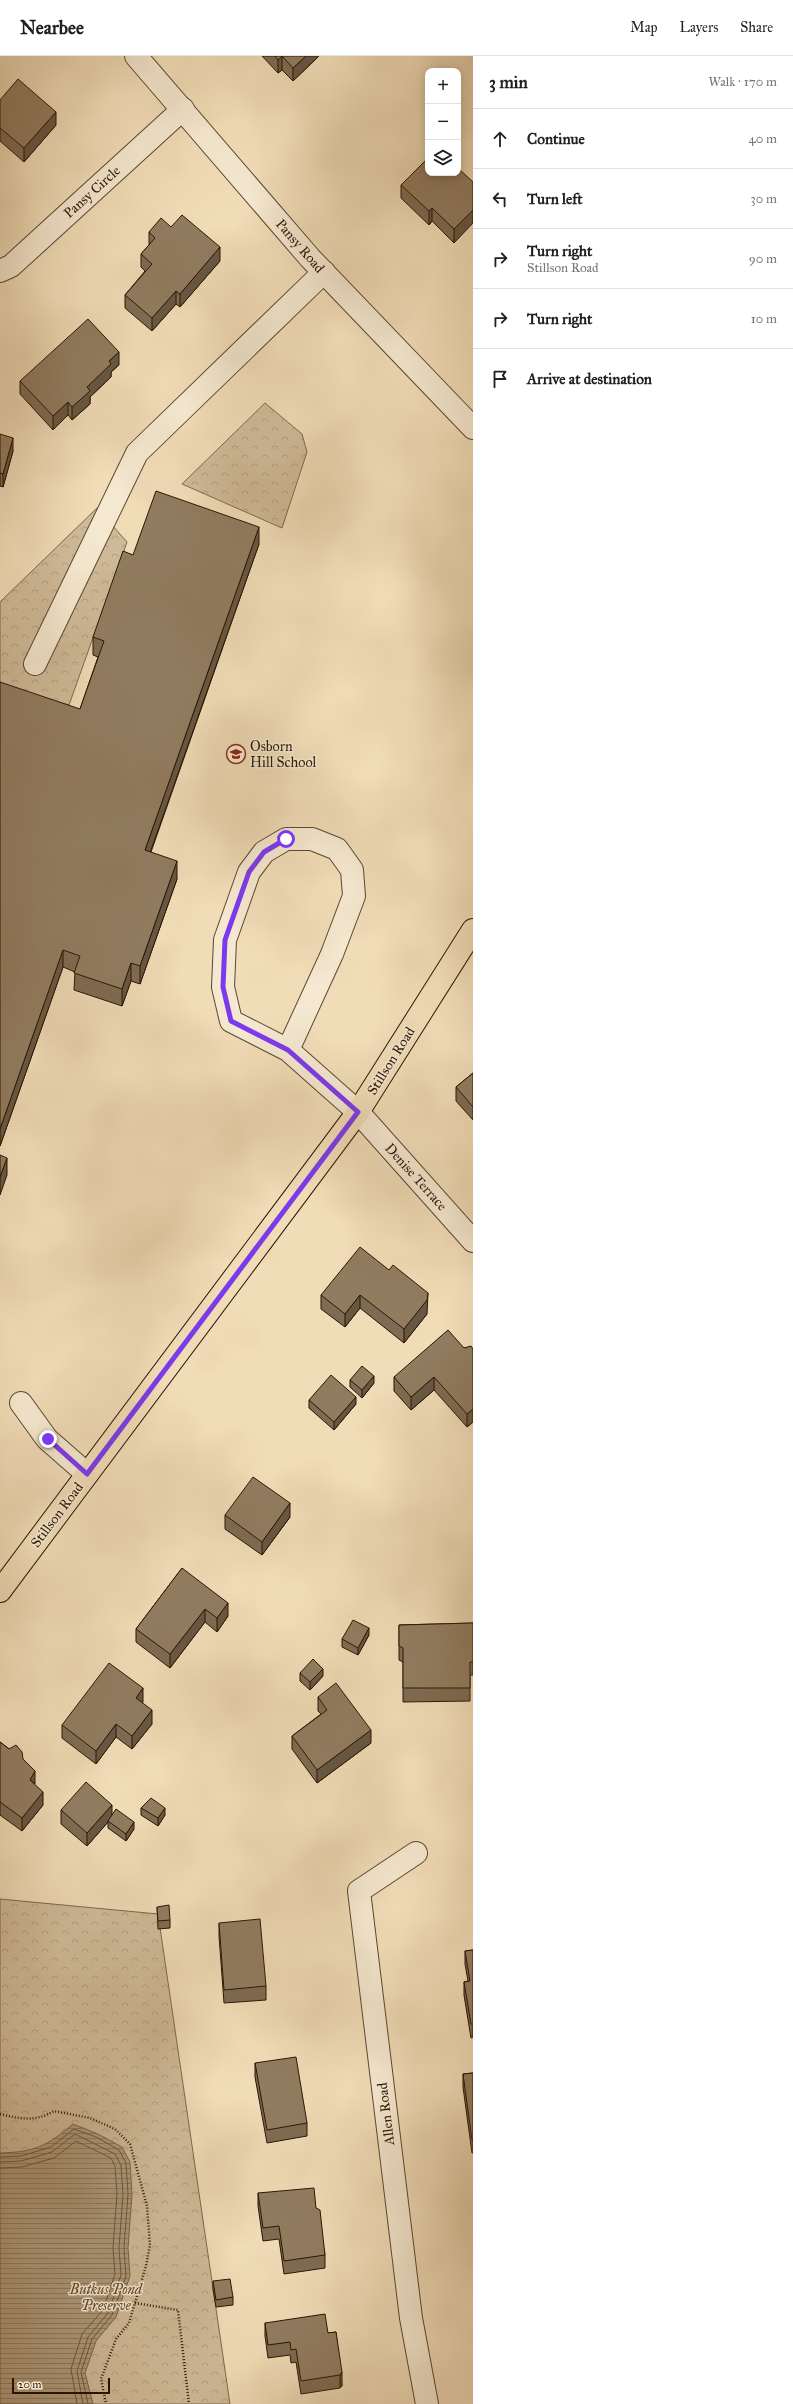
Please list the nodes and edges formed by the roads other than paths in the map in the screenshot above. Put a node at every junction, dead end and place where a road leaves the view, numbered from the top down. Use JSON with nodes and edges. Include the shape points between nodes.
{"nodes":[{"id":1,"x":136,"y":56,"type":"edge"},
{"id":2,"x":183,"y":109,"type":"junction"},
{"id":3,"x":0,"y":272,"type":"edge"},
{"id":4,"x":324,"y":272,"type":"junction"},
{"id":5,"x":473,"y":428,"type":"edge"},
{"id":6,"x":35,"y":664,"type":"dead end"},
{"id":7,"x":473,"y":930,"type":"edge"},
{"id":8,"x":288,"y":1050,"type":"junction"},
{"id":9,"x":358,"y":1112,"type":"junction"},
{"id":10,"x":473,"y":1241,"type":"edge"},
{"id":11,"x":21,"y":1403,"type":"dead end"},
{"id":12,"x":87,"y":1474,"type":"junction"},
{"id":13,"x":0,"y":1591,"type":"edge"},
{"id":14,"x":416,"y":1853,"type":"dead end"},
{"id":15,"x":427,"y":2404,"type":"edge"}],
"edges":[{"from":1,"to":2,"type":"street","name":"Pansy Road"},
{"from":2,"to":3,"type":"street","name":"Pansy Circle","via":[[12,266]]},
{"from":2,"to":4,"type":"street","name":"Pansy Road"},
{"from":4,"to":5,"type":"street","name":"Pansy Road"},
{"from":4,"to":6,"type":"street","via":[[137,452]]},
{"from":7,"to":9,"type":"main road","name":"Stillson Road"},
{"from":8,"to":8,"type":"street","name":"Denise Terrace","via":[[332,954],[354,896],[352,870],[337,849],[312,839],[286,839],[264,852],[249,872],[225,940],[223,987],[231,1021]]},
{"from":8,"to":9,"type":"street","name":"Denise Terrace"},
{"from":9,"to":10,"type":"street","name":"Denise Terrace"},
{"from":9,"to":12,"type":"main road","name":"Stillson Road"},
{"from":11,"to":12,"type":"street","via":[[48,1439]]},
{"from":12,"to":13,"type":"main road","name":"Stillson Road"},
{"from":14,"to":15,"type":"street","name":"Allen Road","via":[[359,1890],[411,2318]]}]}
